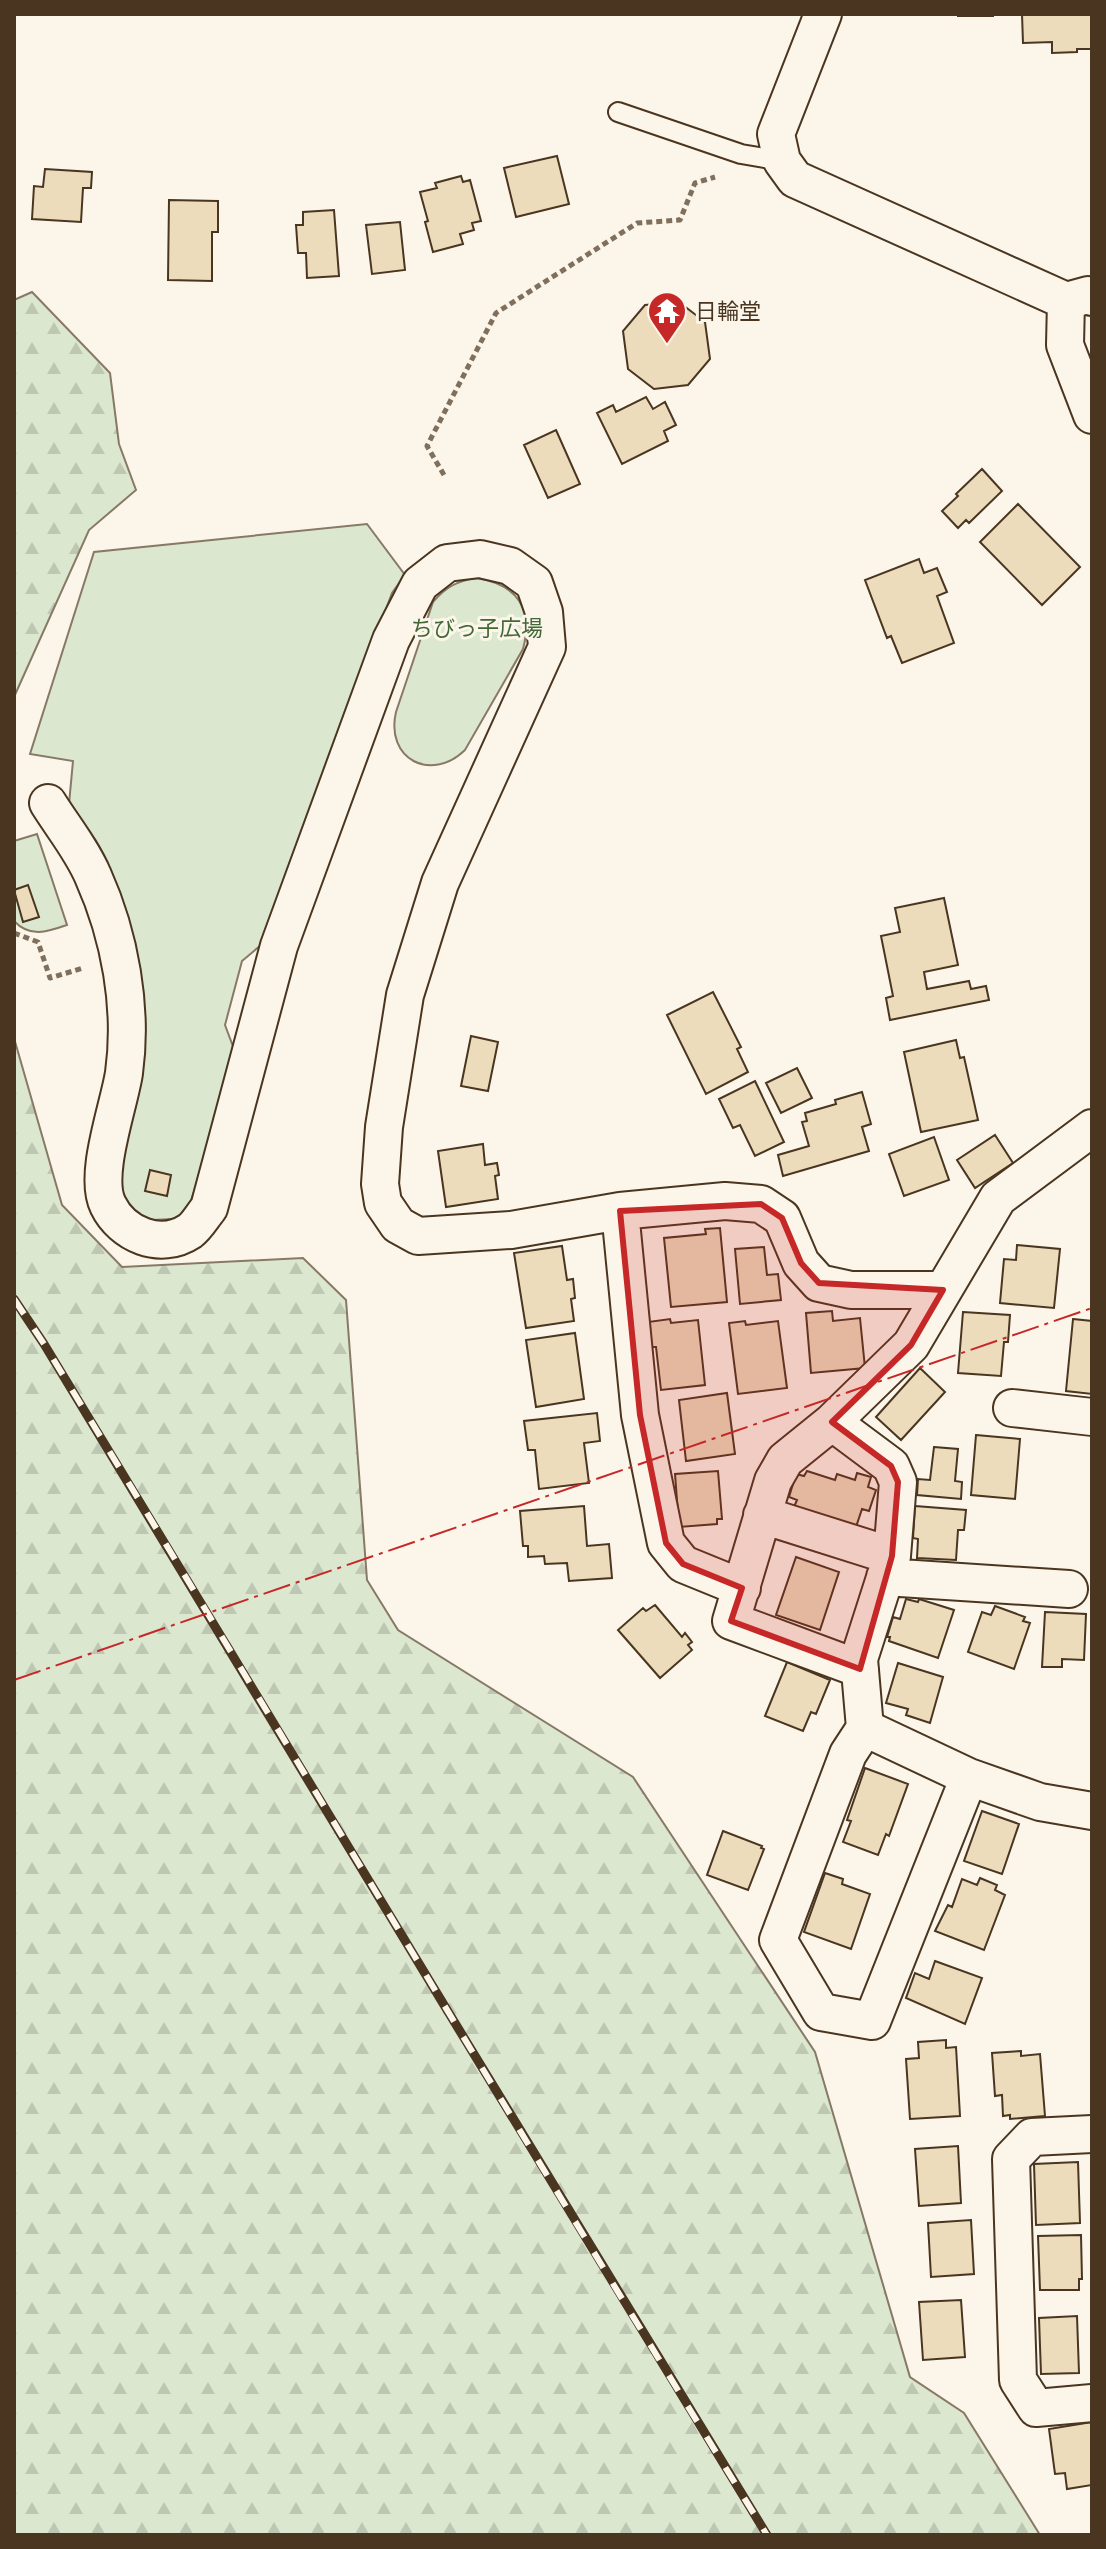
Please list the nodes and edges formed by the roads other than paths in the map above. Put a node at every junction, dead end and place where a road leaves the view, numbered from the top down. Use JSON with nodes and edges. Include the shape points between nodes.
{"nodes":[{"id":1,"x":823,"y":14,"type":"edge"},
{"id":2,"x":618,"y":112,"type":"dead end"},
{"id":3,"x":782,"y":161,"type":"junction"},
{"id":4,"x":1079,"y":299,"type":"edge"},
{"id":5,"x":1092,"y":415,"type":"edge"},
{"id":6,"x":48,"y":803,"type":"dead end"},
{"id":7,"x":1092,"y":1128,"type":"edge"},
{"id":8,"x":620,"y":1211,"type":"junction"},
{"id":9,"x":943,"y":1290,"type":"junction"},
{"id":10,"x":1012,"y":1408,"type":"dead end"},
{"id":11,"x":1092,"y":1417,"type":"edge"},
{"id":12,"x":832,"y":1422,"type":"junction"},
{"id":13,"x":762,"y":1515,"type":"junction"},
{"id":14,"x":889,"y":1566,"type":"junction"},
{"id":15,"x":742,"y":1588,"type":"junction"},
{"id":16,"x":1069,"y":1589,"type":"dead end"},
{"id":17,"x":860,"y":1669,"type":"junction"},
{"id":18,"x":865,"y":1728,"type":"junction"},
{"id":19,"x":969,"y":1777,"type":"junction"},
{"id":20,"x":1092,"y":1811,"type":"edge"},
{"id":21,"x":1092,"y":2134,"type":"edge"},
{"id":22,"x":1092,"y":2403,"type":"edge"}],
"edges":[{"from":1,"to":3,"type":"street","via":[[776,134]]},
{"from":2,"to":3,"type":"lane","via":[[741,154]]},
{"from":3,"to":4,"type":"street","via":[[795,179]]},
{"from":4,"to":5,"type":"street","via":[[1065,345]]},
{"from":6,"to":8,"type":"street","via":[[93,874],[123,976],[124,1072],[103,1173],[106,1203],[122,1226],[145,1239],[169,1239],[190,1231],[209,1208],[279,946],[391,640],[420,584],[447,563],[480,559],[510,566],[534,583],[544,612],[547,647],[440,883],[405,995],[380,1184],[383,1203],[398,1225],[418,1236],[511,1230]]},
{"from":7,"to":9,"type":"street","via":[[998,1198]]},
{"from":8,"to":9,"type":"street","via":[[725,1201],[761,1204],[782,1218],[801,1263],[819,1283],[851,1290]]},
{"from":8,"to":15,"type":"street","via":[[640,1415],[666,1543],[683,1564]]},
{"from":9,"to":12,"type":"street","via":[[911,1345]]},
{"from":10,"to":11,"type":"street"},
{"from":12,"to":13,"type":"street","via":[[785,1460]]},
{"from":12,"to":14,"type":"street","via":[[891,1466],[898,1482]]},
{"from":13,"to":14,"type":"street"},
{"from":13,"to":15,"type":"street"},
{"from":14,"to":16,"type":"street"},
{"from":14,"to":17,"type":"street"},
{"from":15,"to":17,"type":"street","via":[[731,1621]]},
{"from":17,"to":18,"type":"street"},
{"from":18,"to":19,"type":"street"},
{"from":18,"to":19,"type":"street","via":[[848,1754],[778,1940],[821,2012],[872,2021]]},
{"from":19,"to":20,"type":"street","via":[[1040,1802]]},
{"from":21,"to":22,"type":"street","via":[[1032,2137],[1011,2159],[1018,2380],[1036,2408]]}]}
